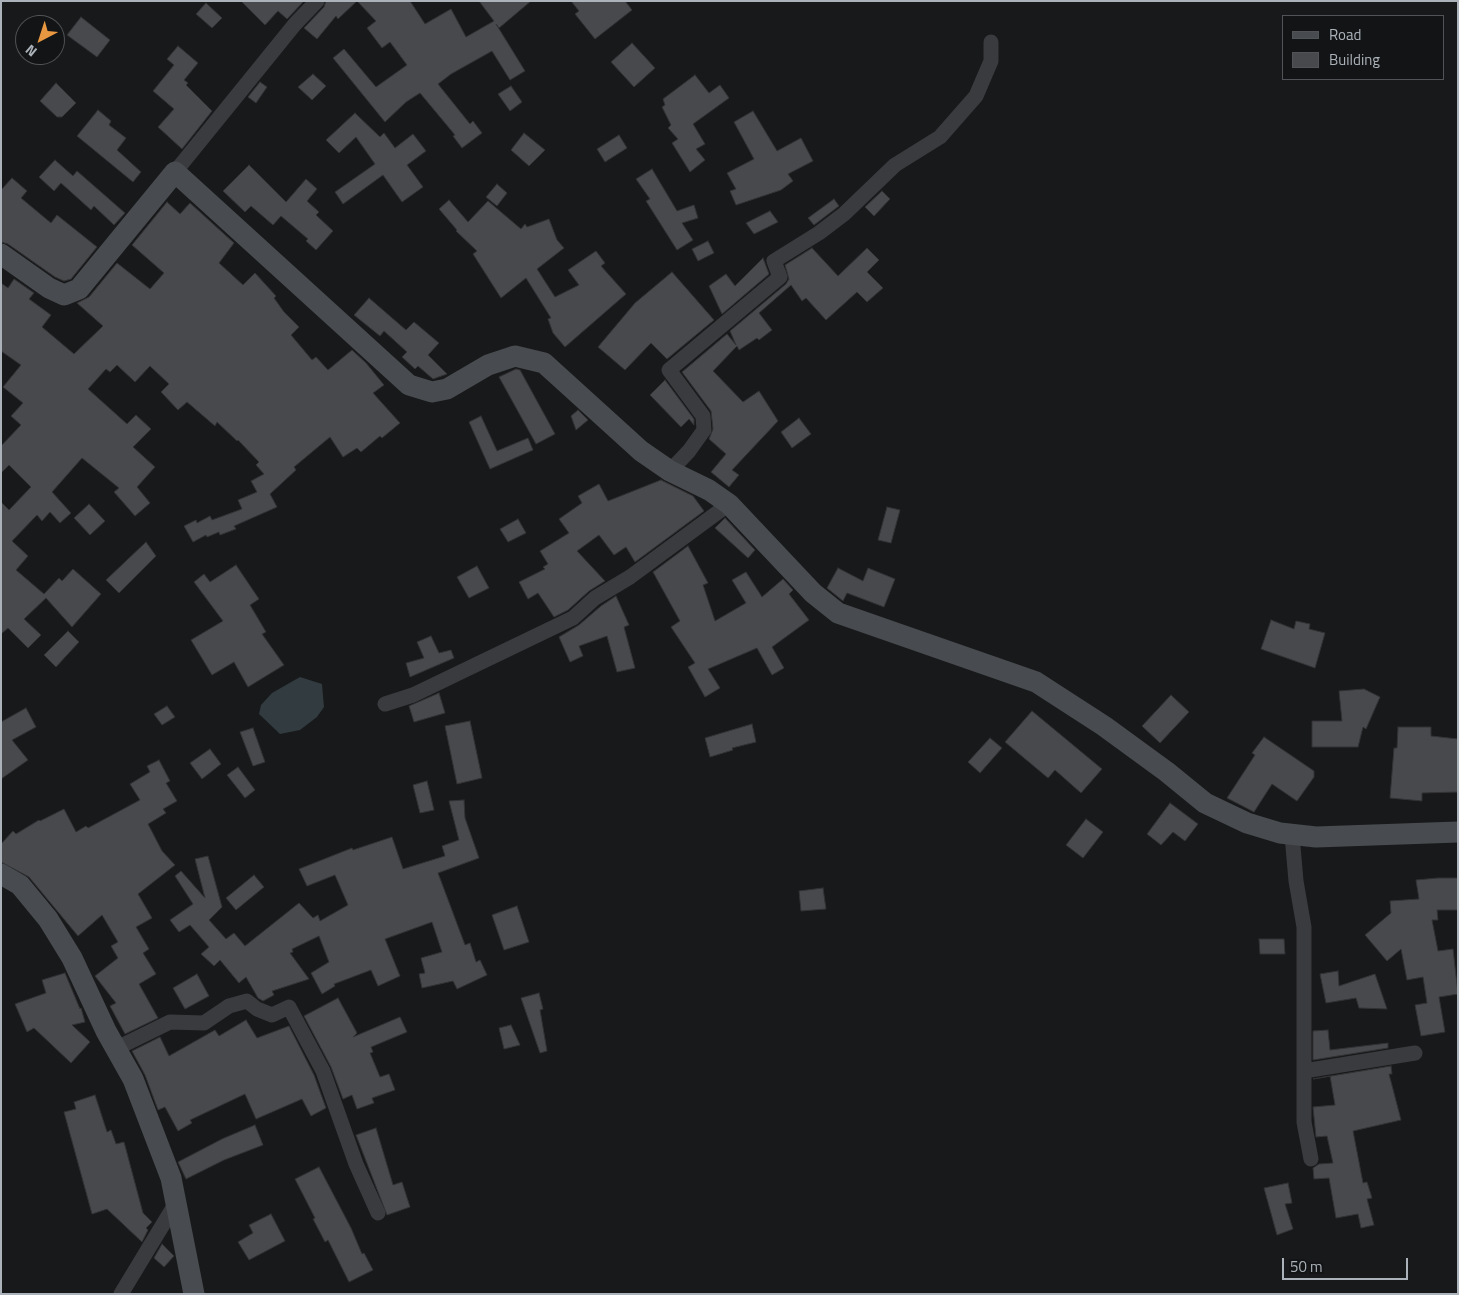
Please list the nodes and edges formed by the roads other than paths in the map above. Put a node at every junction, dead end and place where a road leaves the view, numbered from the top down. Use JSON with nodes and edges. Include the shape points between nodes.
{"nodes":[{"id":1,"x":317,"y":1,"type":"edge"},
{"id":2,"x":991,"y":42,"type":"dead end"},
{"id":3,"x":175,"y":172,"type":"junction"},
{"id":4,"x":1,"y":254,"type":"edge"},
{"id":5,"x":670,"y":471,"type":"junction"},
{"id":6,"x":729,"y":504,"type":"junction"},
{"id":7,"x":385,"y":704,"type":"dead end"},
{"id":8,"x":1458,"y":832,"type":"edge"},
{"id":9,"x":1292,"y":835,"type":"junction"},
{"id":10,"x":1,"y":874,"type":"edge"},
{"id":11,"x":116,"y":1049,"type":"junction"},
{"id":12,"x":1415,"y":1053,"type":"dead end"},
{"id":13,"x":1304,"y":1071,"type":"junction"},
{"id":14,"x":1311,"y":1159,"type":"dead end"},
{"id":15,"x":176,"y":1203,"type":"junction"},
{"id":16,"x":378,"y":1213,"type":"dead end"},
{"id":17,"x":121,"y":1294,"type":"edge"},
{"id":18,"x":194,"y":1294,"type":"edge"}],
"edges":[{"from":1,"to":3,"type":"street"},
{"from":2,"to":5,"type":"street","via":[[992,61],[976,96],[940,137],[895,165],[844,214],[774,261],[780,278],[669,370],[703,416],[704,430]]},
{"from":3,"to":4,"type":"street","via":[[79,289],[64,295]]},
{"from":3,"to":5,"type":"street","via":[[409,385],[432,392],[447,389],[488,365],[515,356],[544,363],[641,451]]},
{"from":5,"to":6,"type":"street"},
{"from":6,"to":7,"type":"street","via":[[630,577],[595,598],[573,618],[413,695]]},
{"from":6,"to":9,"type":"street","via":[[813,593],[838,613],[1036,682],[1112,732],[1205,803],[1247,823]]},
{"from":8,"to":9,"type":"street"},
{"from":9,"to":13,"type":"street","via":[[1304,926]]},
{"from":10,"to":11,"type":"street","via":[[20,885],[48,919],[72,958]]},
{"from":11,"to":15,"type":"street","via":[[145,1109],[171,1178]]},
{"from":11,"to":16,"type":"street","via":[[170,1022],[204,1022],[229,1006],[247,1001],[272,1015],[289,1007],[323,1071],[356,1164]]},
{"from":12,"to":13,"type":"street"},
{"from":13,"to":14,"type":"street","via":[[1304,1122]]},
{"from":15,"to":17,"type":"street"},
{"from":15,"to":18,"type":"street"}]}
